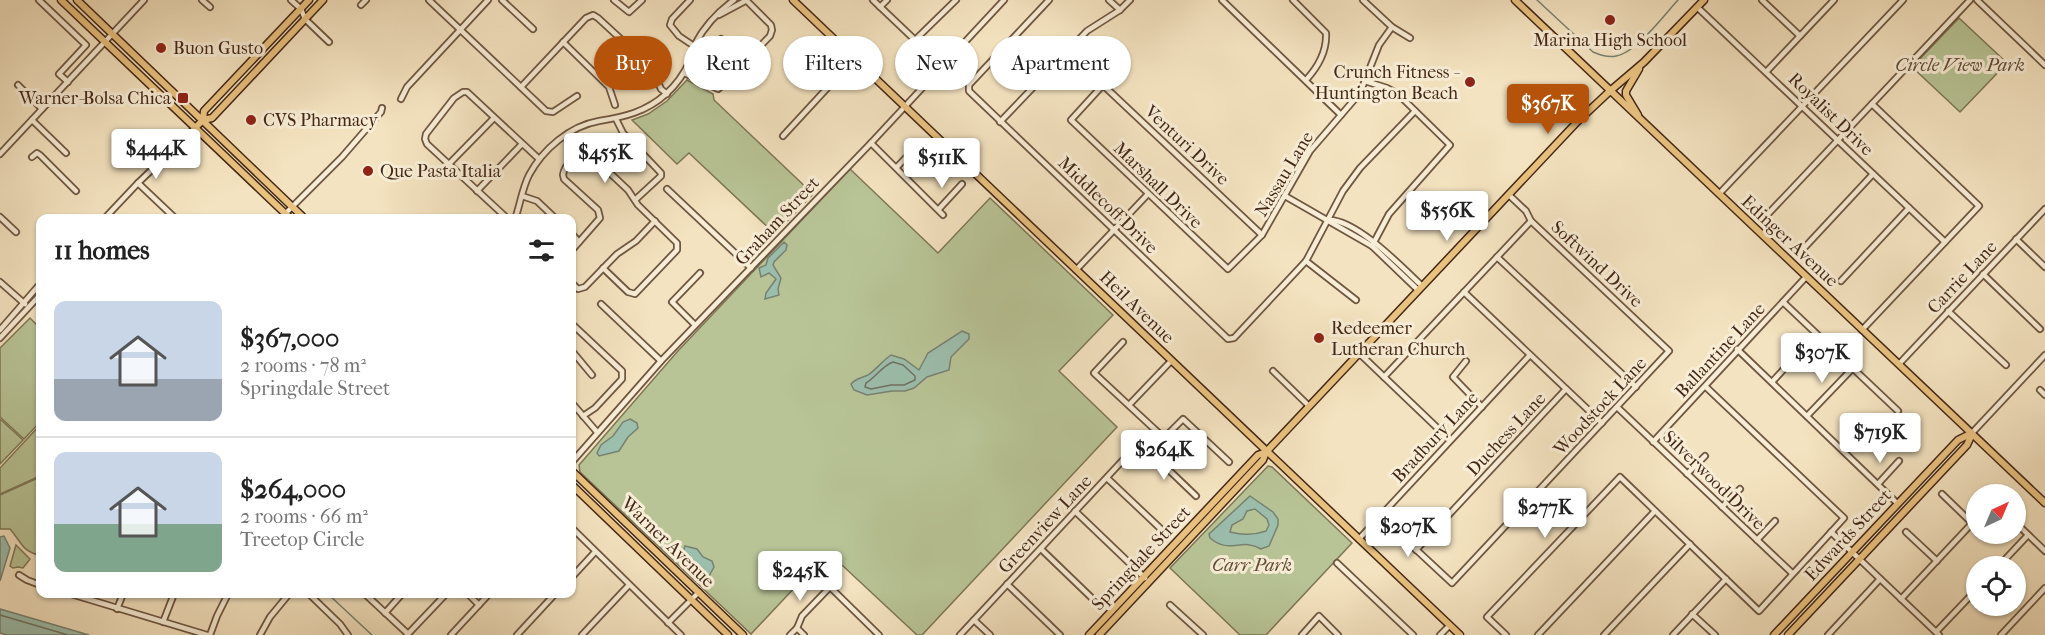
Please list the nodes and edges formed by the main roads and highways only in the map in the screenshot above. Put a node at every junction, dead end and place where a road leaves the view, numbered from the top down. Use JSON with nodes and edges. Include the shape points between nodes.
{"nodes":[{"id":1,"x":61,"y":0,"type":"edge"},
{"id":2,"x":77,"y":0,"type":"edge"},
{"id":3,"x":309,"y":0,"type":"edge"},
{"id":4,"x":323,"y":0,"type":"edge"},
{"id":5,"x":793,"y":0,"type":"edge"},
{"id":6,"x":1515,"y":0,"type":"edge"},
{"id":7,"x":1704,"y":0,"type":"edge"},
{"id":8,"x":261,"y":52,"type":"junction"},
{"id":9,"x":268,"y":59,"type":"junction"},
{"id":10,"x":1644,"y":62,"type":"junction"},
{"id":11,"x":1610,"y":91,"type":"junction"},
{"id":12,"x":1639,"y":118,"type":"junction"},
{"id":13,"x":203,"y":120,"type":"junction"},
{"id":14,"x":195,"y":128,"type":"junction"},
{"id":15,"x":286,"y":214,"type":"edge"},
{"id":16,"x":300,"y":214,"type":"edge"},
{"id":17,"x":1972,"y":434,"type":"junction"},
{"id":18,"x":1266,"y":452,"type":"junction"},
{"id":19,"x":576,"y":475,"type":"edge"},
{"id":20,"x":576,"y":489,"type":"edge"},
{"id":21,"x":2045,"y":503,"type":"edge"},
{"id":22,"x":728,"y":635,"type":"edge"},
{"id":23,"x":742,"y":635,"type":"edge"},
{"id":24,"x":1089,"y":635,"type":"edge"},
{"id":25,"x":1099,"y":635,"type":"edge"},
{"id":26,"x":1460,"y":635,"type":"edge"},
{"id":27,"x":1774,"y":635,"type":"edge"},
{"id":28,"x":1788,"y":635,"type":"edge"}],
"edges":[{"from":1,"to":14,"type":"main road"},
{"from":2,"to":13,"type":"main road"},
{"from":3,"to":8,"type":"main road"},
{"from":4,"to":9,"type":"main road"},
{"from":5,"to":18,"type":"main road","name":"Heil Avenue"},
{"from":6,"to":11,"type":"main road","name":"Edinger Avenue"},
{"from":7,"to":10,"type":"main road","name":"Springdale Street"},
{"from":8,"to":9,"type":"main road"},
{"from":8,"to":13,"type":"main road","via":[[204,111]]},
{"from":9,"to":13,"type":"main road","via":[[212,118]]},
{"from":10,"to":11,"type":"main road","name":"Springdale Street"},
{"from":10,"to":12,"type":"main road","via":[[1626,92]]},
{"from":11,"to":12,"type":"main road","name":"Edinger Avenue"},
{"from":11,"to":18,"type":"main road","name":"Springdale Street"},
{"from":12,"to":17,"type":"main road","name":"Edinger Avenue"},
{"from":13,"to":14,"type":"main road"},
{"from":13,"to":16,"type":"main road"},
{"from":14,"to":15,"type":"main road"},
{"from":17,"to":21,"type":"main road","name":"Edinger Avenue"},
{"from":17,"to":27,"type":"main road","name":"Edwards Street","via":[[1958,440]]},
{"from":17,"to":28,"type":"main road","name":"Edwards Street","via":[[1967,445]]},
{"from":18,"to":24,"type":"main road","name":"Springdale Street","via":[[1258,455]]},
{"from":18,"to":25,"type":"main road","name":"Springdale Street","via":[[1263,460]]},
{"from":18,"to":26,"type":"main road","name":"Heil Avenue"},
{"from":19,"to":23,"type":"main road","name":"Warner Avenue"},
{"from":20,"to":22,"type":"main road","name":"Warner Avenue"}]}
